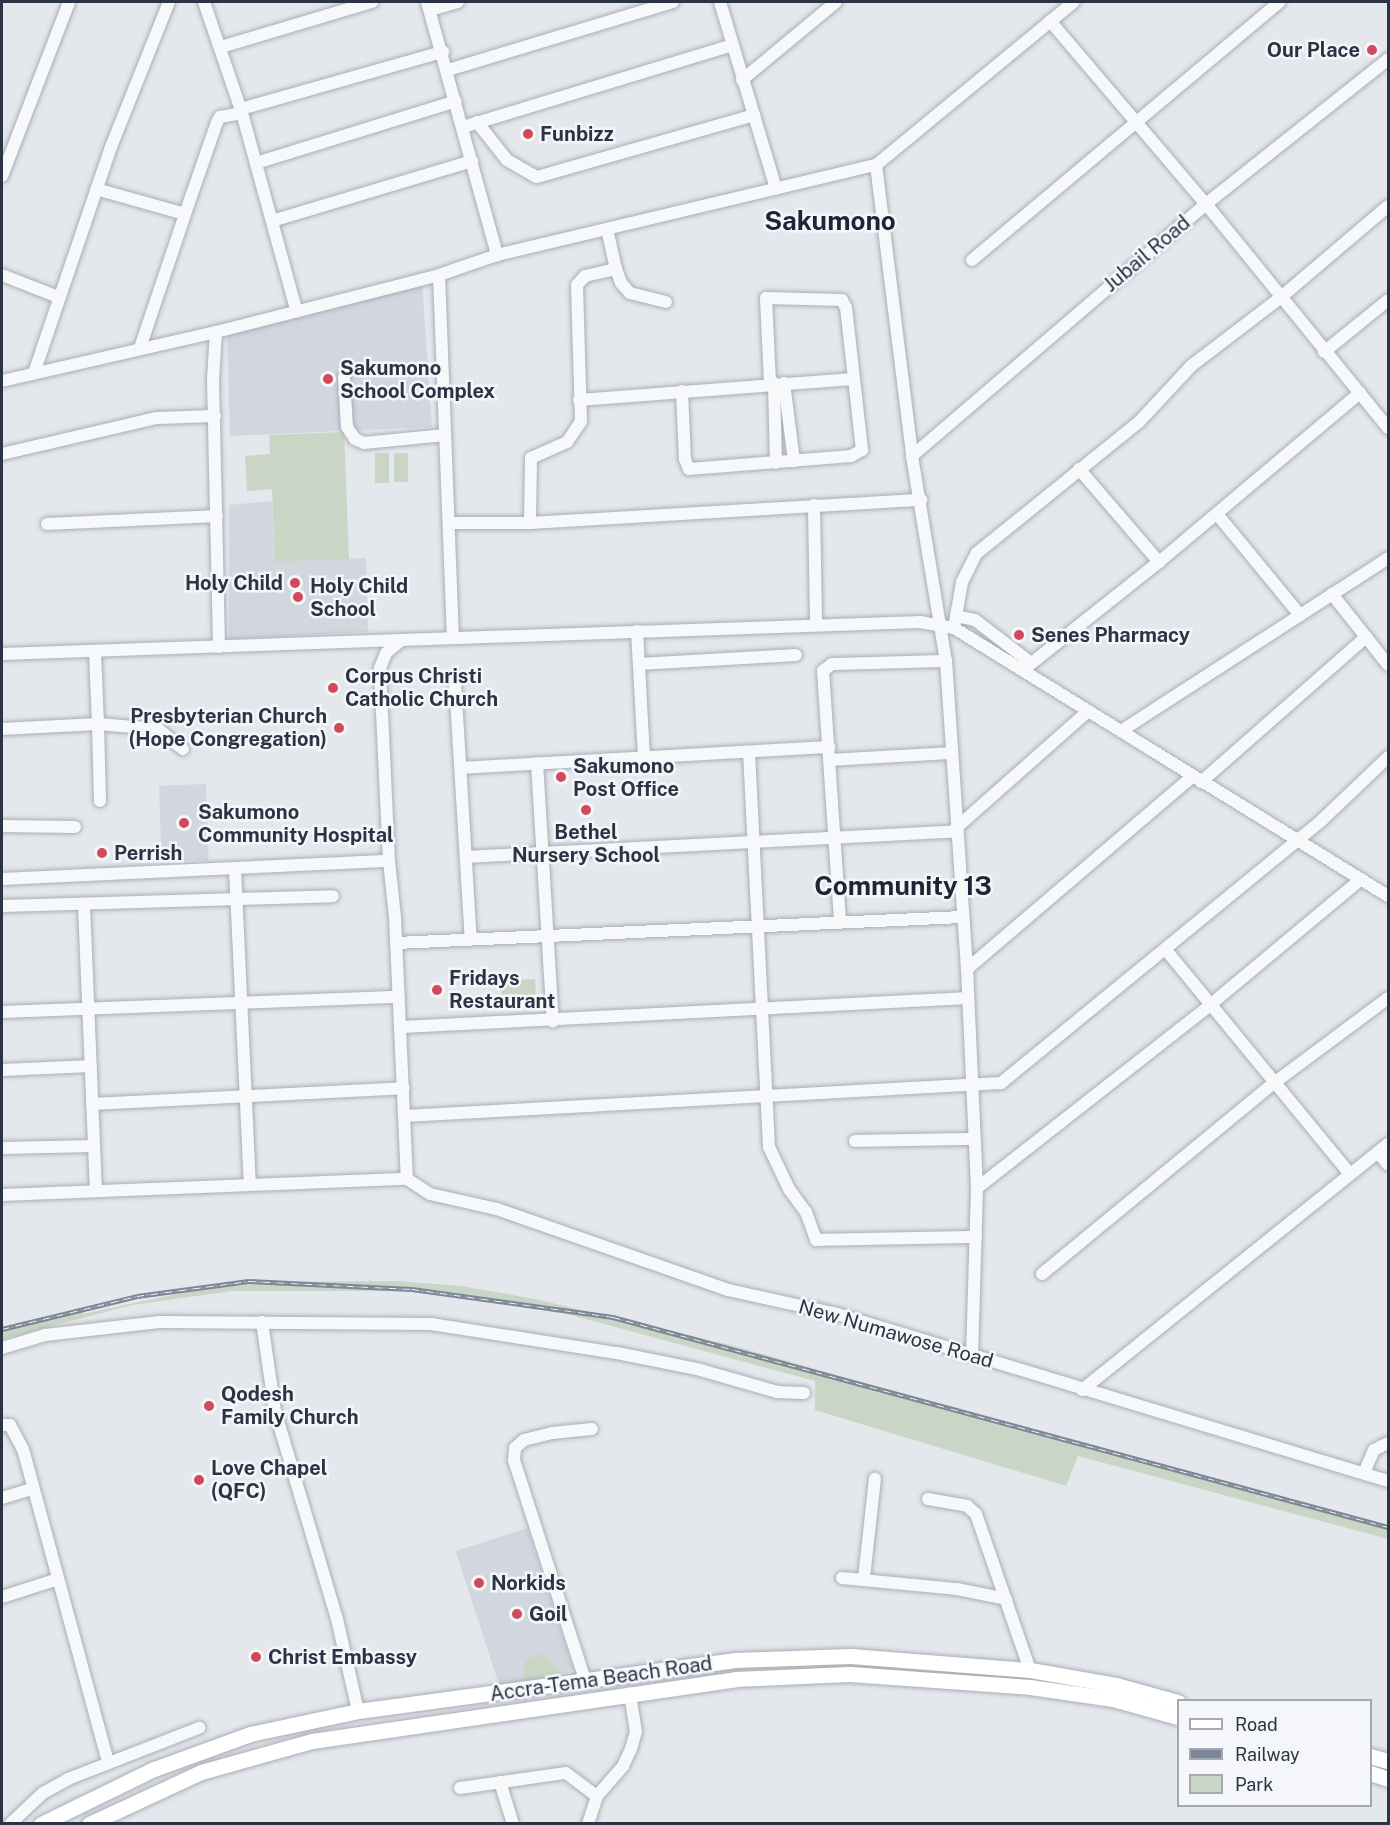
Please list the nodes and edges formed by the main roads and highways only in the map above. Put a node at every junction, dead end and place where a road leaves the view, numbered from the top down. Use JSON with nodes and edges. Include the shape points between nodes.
{"nodes":[{"id":1,"x":1177,"y":1701,"type":"edge"},
{"id":2,"x":358,"y":1711,"type":"junction"},
{"id":3,"x":1177,"y":1716,"type":"edge"},
{"id":4,"x":360,"y":1731,"type":"junction"},
{"id":5,"x":1372,"y":1756,"type":"edge"},
{"id":6,"x":1389,"y":1761,"type":"edge"},
{"id":7,"x":1372,"y":1773,"type":"edge"},
{"id":8,"x":1389,"y":1779,"type":"edge"},
{"id":9,"x":93,"y":1823,"type":"edge"},
{"id":10,"x":41,"y":1824,"type":"edge"}],
"edges":[{"from":1,"to":2,"type":"main road","name":"Accra-Tema Beach Road","via":[[1116,1685],[1030,1670],[809,1656],[734,1660]]},
{"from":2,"to":4,"type":"main road"},
{"from":2,"to":10,"type":"main road","name":"Accra-Tema Beach Road","via":[[250,1734],[198,1750]]},
{"from":3,"to":4,"type":"main road","name":"Accra-Tema Beach Road","via":[[1113,1699],[1042,1689],[850,1674],[735,1679]]},
{"from":4,"to":9,"type":"main road","name":"Accra-Tema Beach Road","via":[[201,1772]]},
{"from":5,"to":6,"type":"main road"},
{"from":7,"to":8,"type":"main road"}]}
